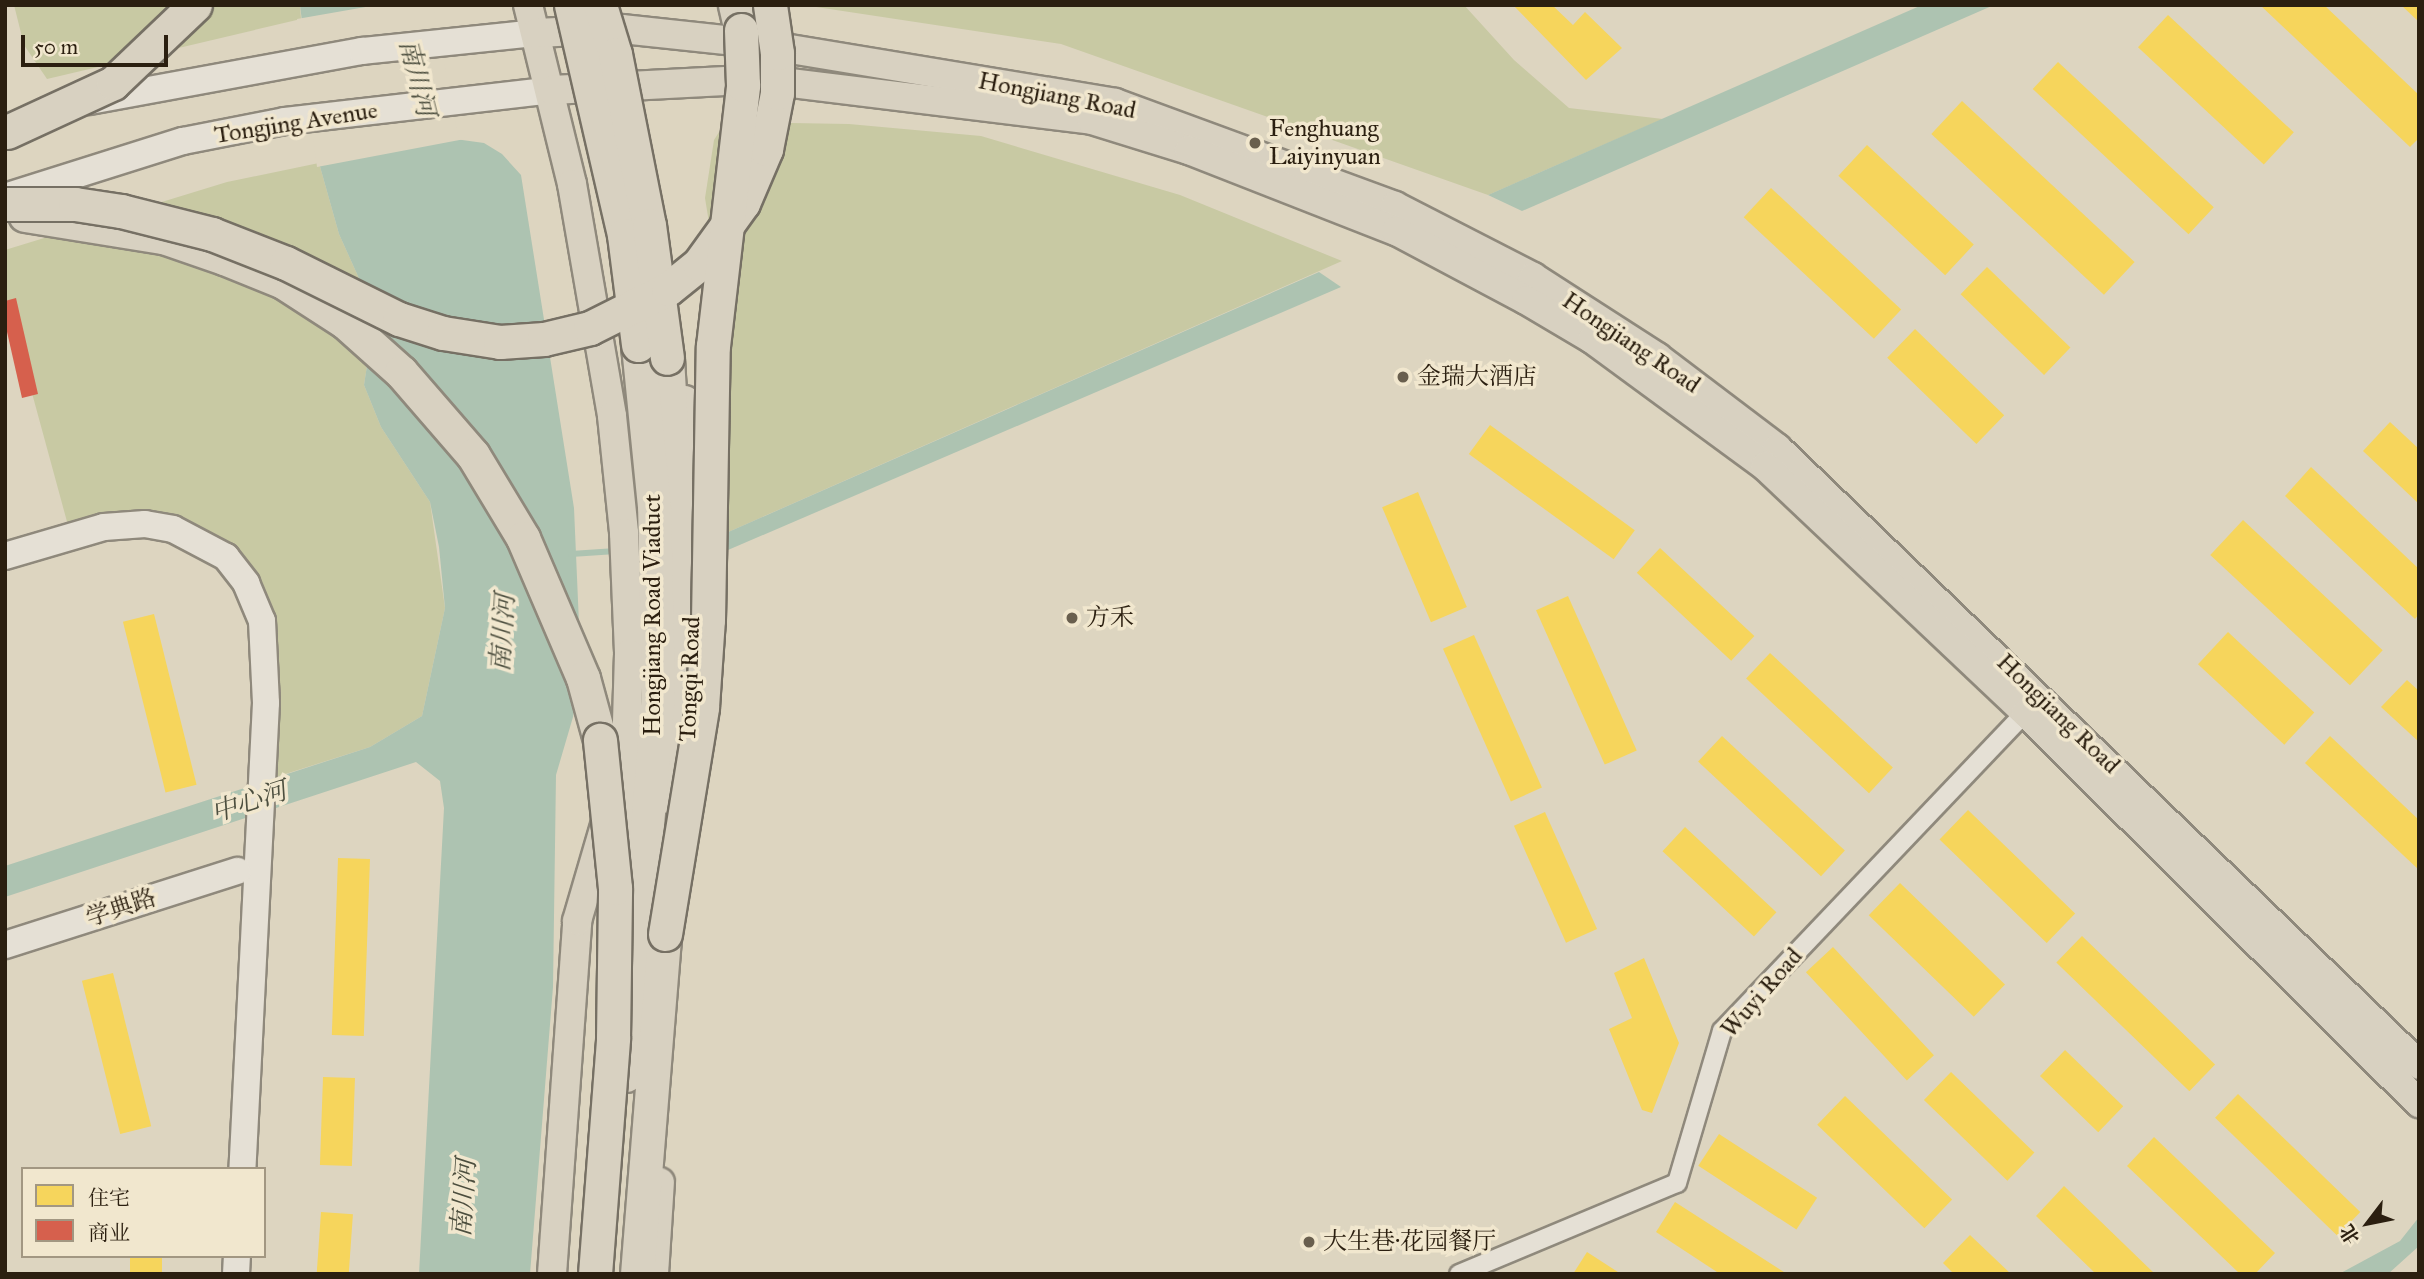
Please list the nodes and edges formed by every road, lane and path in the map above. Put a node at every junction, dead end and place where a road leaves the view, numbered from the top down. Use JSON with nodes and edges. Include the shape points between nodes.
{"nodes":[{"id":1,"x":173,"y":5,"type":"edge"},
{"id":2,"x":195,"y":5,"type":"edge"},
{"id":3,"x":528,"y":5,"type":"edge"},
{"id":4,"x":571,"y":5,"type":"edge"},
{"id":5,"x":600,"y":5,"type":"edge"},
{"id":6,"x":735,"y":5,"type":"edge"},
{"id":7,"x":770,"y":5,"type":"edge"},
{"id":8,"x":619,"y":17,"type":"edge"},
{"id":9,"x":536,"y":33,"type":"junction"},
{"id":10,"x":638,"y":87,"type":"junction"},
{"id":11,"x":552,"y":90,"type":"junction"},
{"id":12,"x":6,"y":128,"type":"edge"},
{"id":13,"x":5,"y":197,"type":"edge"},
{"id":14,"x":5,"y":204,"type":"edge"},
{"id":15,"x":5,"y":213,"type":"edge"},
{"id":16,"x":5,"y":556,"type":"edge"},
{"id":17,"x":2033,"y":705,"type":"junction"},
{"id":18,"x":627,"y":716,"type":"junction"},
{"id":19,"x":237,"y":871,"type":"dead end"},
{"id":20,"x":665,"y":934,"type":"junction"},
{"id":21,"x":5,"y":945,"type":"edge"},
{"id":22,"x":2419,"y":1065,"type":"edge"},
{"id":23,"x":2419,"y":1103,"type":"edge"},
{"id":24,"x":242,"y":1167,"type":"edge"},
{"id":25,"x":552,"y":1274,"type":"edge"},
{"id":26,"x":595,"y":1274,"type":"edge"},
{"id":27,"x":603,"y":1274,"type":"edge"},
{"id":28,"x":610,"y":1274,"type":"edge"},
{"id":29,"x":636,"y":1274,"type":"edge"},
{"id":30,"x":654,"y":1274,"type":"edge"},
{"id":31,"x":1459,"y":1274,"type":"edge"}],
"edges":[{"from":1,"to":12,"type":"highway","bridge":true,"via":[[100,71]]},
{"from":2,"to":12,"type":"highway","bridge":true,"via":[[113,83]]},
{"from":3,"to":9,"type":"main road"},
{"from":4,"to":28,"type":"highway","name":"Hongjiang Road Viaduct","bridge":true,"via":[[624,235],[648,421],[656,584],[658,693]]},
{"from":5,"to":20,"type":"highway","name":"Hongjiang Road Viaduct","bridge":true,"via":[[615,54],[649,225],[675,462],[683,628]]},
{"from":6,"to":20,"type":"highway","bridge":true,"via":[[743,85],[713,346],[704,682]]},
{"from":7,"to":14,"type":"highway","bridge":true,"via":[[777,93],[766,149],[743,203],[699,264],[668,289],[590,328],[544,339],[500,342],[443,333],[399,319],[286,263],[212,234],[75,204]]},
{"from":8,"to":9,"type":"main road"},
{"from":8,"to":10,"type":"main road","name":"Tongqi Road"},
{"from":8,"to":17,"type":"main road","name":"Hongjiang Road","via":[[1115,103],[1395,206],[1532,277],[1591,314],[1777,448]]},
{"from":9,"to":11,"type":"main road"},
{"from":9,"to":12,"type":"street","via":[[452,39],[279,67]]},
{"from":10,"to":11,"type":"main road","name":"Tongjing Avenue"},
{"from":10,"to":17,"type":"main road","name":"Hongjiang Road","via":[[759,79],[1092,120],[1189,150],[1396,231],[1592,340],[1743,449]]},
{"from":10,"to":30,"type":"main road","name":"Tongqi Road","via":[[681,359],[693,492],[693,671]]},
{"from":11,"to":13,"type":"street","name":"Tongjing Avenue","via":[[285,121],[183,141]]},
{"from":11,"to":18,"type":"main road","via":[[612,416],[624,533]]},
{"from":15,"to":26,"type":"highway","bridge":true,"via":[[163,237],[283,282],[345,322],[401,372],[473,455],[523,538],[583,678],[600,740],[615,888],[613,1038]]},
{"from":16,"to":24,"type":"street","via":[[104,527],[145,524],[173,529],[226,558],[246,583],[262,621],[266,703]]},
{"from":17,"to":22,"type":"main road","name":"Hongjiang Road"},
{"from":17,"to":23,"type":"main road","name":"Hongjiang Road"},
{"from":17,"to":31,"type":"street","name":"Wuyi Road","via":[[1722,1031],[1677,1183]]},
{"from":18,"to":25,"type":"main road","via":[[619,778],[577,921]]},
{"from":18,"to":27,"type":"main road","via":[[614,1130]]},
{"from":19,"to":21,"type":"street","name":"学典路"},
{"from":20,"to":29,"type":"highway","name":"Hongjiang Road Viaduct"}]}
